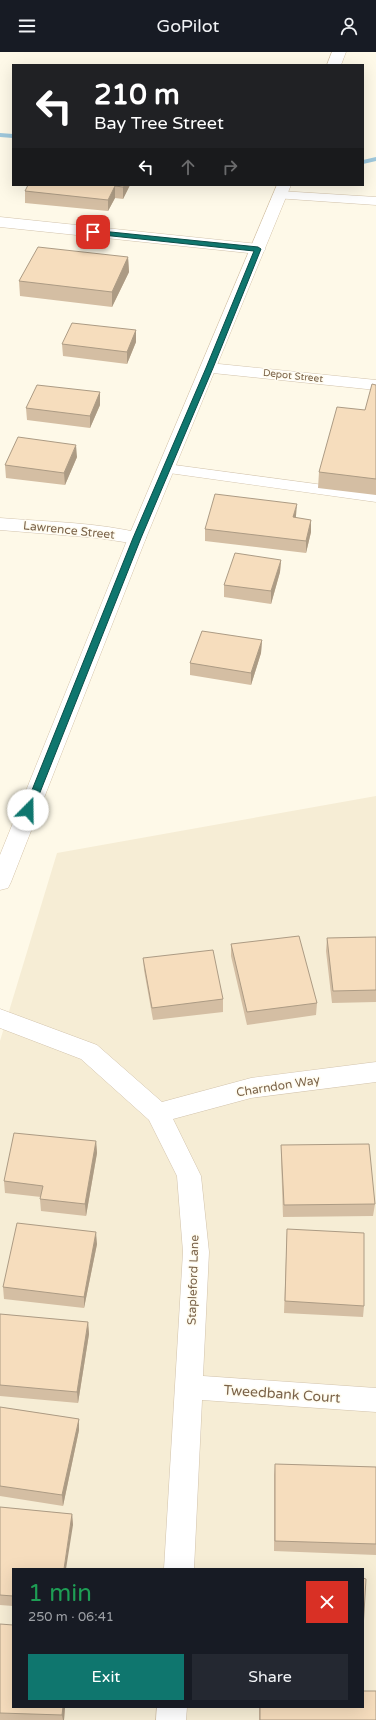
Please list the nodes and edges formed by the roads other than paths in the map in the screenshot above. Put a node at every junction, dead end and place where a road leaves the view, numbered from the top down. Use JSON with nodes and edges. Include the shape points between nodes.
{"nodes":[{"id":1,"x":339,"y":52,"type":"edge"},
{"id":2,"x":334,"y":64,"type":"edge"},
{"id":3,"x":282,"y":190,"type":"edge"},
{"id":4,"x":376,"y":201,"type":"edge"},
{"id":5,"x":0,"y":222,"type":"edge"},
{"id":6,"x":258,"y":249,"type":"junction"},
{"id":7,"x":209,"y":368,"type":"junction"},
{"id":8,"x":376,"y":384,"type":"edge"},
{"id":9,"x":167,"y":469,"type":"junction"},
{"id":10,"x":376,"y":498,"type":"edge"},
{"id":11,"x":0,"y":524,"type":"edge"},
{"id":12,"x":137,"y":538,"type":"junction"},
{"id":13,"x":0,"y":882,"type":"edge"},
{"id":14,"x":0,"y":1018,"type":"edge"},
{"id":15,"x":376,"y":1072,"type":"edge"},
{"id":16,"x":158,"y":1113,"type":"junction"},
{"id":17,"x":188,"y":1387,"type":"junction"},
{"id":18,"x":376,"y":1400,"type":"edge"},
{"id":19,"x":179,"y":1568,"type":"edge"},
{"id":20,"x":172,"y":1708,"type":"edge"},
{"id":21,"x":171,"y":1720,"type":"edge"}],
"edges":[{"from":1,"to":2,"type":"street"},
{"from":3,"to":4,"type":"lane"},
{"from":3,"to":6,"type":"street"},
{"from":5,"to":6,"type":"street"},
{"from":6,"to":7,"type":"street"},
{"from":7,"to":8,"type":"street","name":"Depot Street"},
{"from":7,"to":9,"type":"street"},
{"from":9,"to":10,"type":"lane"},
{"from":9,"to":12,"type":"street"},
{"from":11,"to":12,"type":"street","name":"Lawrence Street","via":[[98,532]]},
{"from":12,"to":13,"type":"street"},
{"from":14,"to":16,"type":"street","name":"Stapleford Lane","via":[[89,1052]]},
{"from":15,"to":16,"type":"street","name":"Charndon Way","via":[[251,1088]]},
{"from":16,"to":17,"type":"street","name":"Stapleford Lane","via":[[190,1176],[196,1252]]},
{"from":17,"to":18,"type":"street","name":"Tweedbank Court"},
{"from":17,"to":19,"type":"street","name":"Stapleford Lane"},
{"from":20,"to":21,"type":"street"}]}
